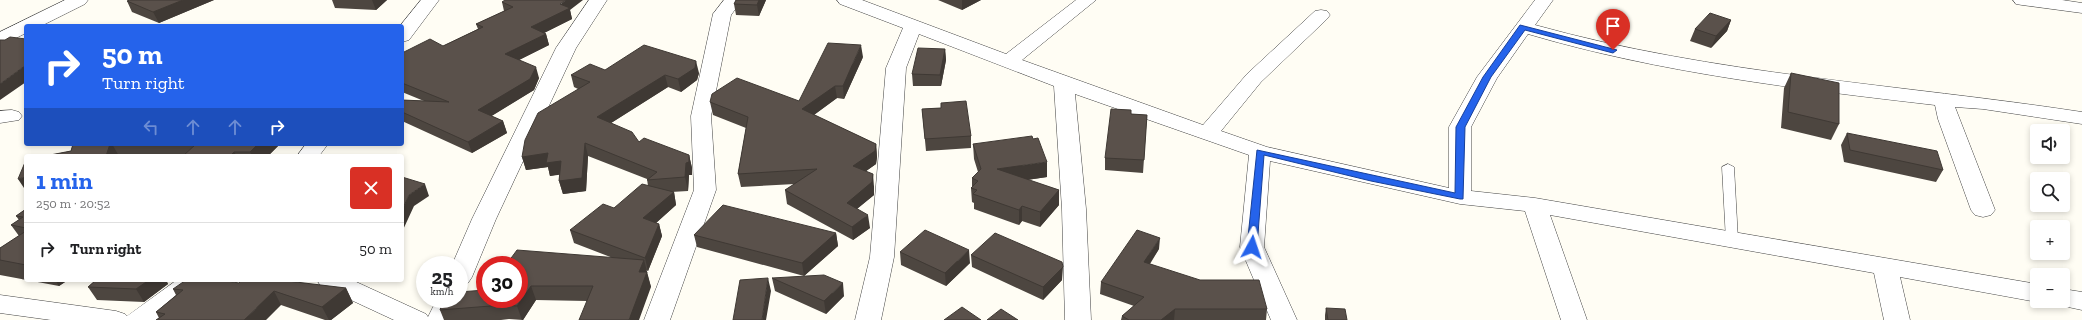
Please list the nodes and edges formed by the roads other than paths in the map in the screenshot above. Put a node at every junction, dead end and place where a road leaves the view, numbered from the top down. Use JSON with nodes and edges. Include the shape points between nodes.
{"nodes":[{"id":1,"x":79,"y":0,"type":"edge"},
{"id":2,"x":430,"y":0,"type":"edge"},
{"id":3,"x":598,"y":0,"type":"edge"},
{"id":4,"x":734,"y":0,"type":"edge"},
{"id":5,"x":1087,"y":0,"type":"edge"},
{"id":6,"x":1544,"y":0,"type":"edge"},
{"id":7,"x":2022,"y":0,"type":"edge"},
{"id":8,"x":854,"y":1,"type":"edge"},
{"id":9,"x":2082,"y":8,"type":"edge"},
{"id":10,"x":1321,"y":15,"type":"dead end"},
{"id":11,"x":30,"y":24,"type":"edge"},
{"id":12,"x":913,"y":26,"type":"junction"},
{"id":13,"x":24,"y":27,"type":"edge"},
{"id":14,"x":1523,"y":27,"type":"junction"},
{"id":15,"x":404,"y":33,"type":"edge"},
{"id":16,"x":0,"y":40,"type":"edge"},
{"id":17,"x":1008,"y":62,"type":"junction"},
{"id":18,"x":1064,"y":83,"type":"junction"},
{"id":19,"x":1945,"y":100,"type":"junction"},
{"id":20,"x":2082,"y":118,"type":"edge"},
{"id":21,"x":1208,"y":133,"type":"junction"},
{"id":22,"x":1260,"y":152,"type":"junction"},
{"id":23,"x":1728,"y":167,"type":"dead end"},
{"id":24,"x":1460,"y":196,"type":"junction"},
{"id":25,"x":1535,"y":205,"type":"junction"},
{"id":26,"x":1982,"y":210,"type":"dead end"},
{"id":27,"x":1732,"y":240,"type":"junction"},
{"id":28,"x":468,"y":256,"type":"edge"},
{"id":29,"x":1885,"y":267,"type":"junction"},
{"id":30,"x":191,"y":282,"type":"edge"},
{"id":31,"x":334,"y":282,"type":"edge"},
{"id":32,"x":2030,"y":293,"type":"edge"},
{"id":33,"x":2070,"y":299,"type":"edge"},
{"id":34,"x":2082,"y":301,"type":"edge"},
{"id":35,"x":0,"y":304,"type":"edge"},
{"id":36,"x":446,"y":308,"type":"edge"},
{"id":37,"x":116,"y":320,"type":"edge"},
{"id":38,"x":138,"y":320,"type":"edge"},
{"id":39,"x":417,"y":320,"type":"edge"},
{"id":40,"x":440,"y":320,"type":"edge"},
{"id":41,"x":657,"y":320,"type":"edge"},
{"id":42,"x":868,"y":320,"type":"edge"},
{"id":43,"x":1078,"y":320,"type":"edge"},
{"id":44,"x":1284,"y":320,"type":"edge"},
{"id":45,"x":1574,"y":320,"type":"edge"},
{"id":46,"x":1896,"y":320,"type":"edge"}],
"edges":[{"from":1,"to":11,"type":"street"},
{"from":2,"to":15,"type":"street"},
{"from":3,"to":28,"type":"street","via":[[566,48]]},
{"from":4,"to":41,"type":"street","via":[[722,14],[701,116],[705,190]]},
{"from":5,"to":17,"type":"street"},
{"from":6,"to":14,"type":"street"},
{"from":7,"to":9,"type":"street"},
{"from":8,"to":12,"type":"street"},
{"from":10,"to":21,"type":"street","via":[[1254,78]]},
{"from":12,"to":17,"type":"street"},
{"from":12,"to":42,"type":"street","via":[[896,68],[882,257]]},
{"from":13,"to":16,"type":"street"},
{"from":14,"to":19,"type":"street","via":[[1597,47],[1706,68],[1786,81]]},
{"from":14,"to":24,"type":"street","via":[[1487,77],[1460,127]]},
{"from":17,"to":18,"type":"street"},
{"from":18,"to":21,"type":"street"},
{"from":18,"to":43,"type":"street","via":[[1074,210]]},
{"from":19,"to":20,"type":"street"},
{"from":19,"to":26,"type":"street","via":[[1948,119]]},
{"from":21,"to":22,"type":"street"},
{"from":22,"to":24,"type":"street"},
{"from":22,"to":44,"type":"street","via":[[1252,247]]},
{"from":23,"to":27,"type":"lane"},
{"from":24,"to":25,"type":"street"},
{"from":25,"to":27,"type":"street"},
{"from":25,"to":45,"type":"street"},
{"from":27,"to":29,"type":"street"},
{"from":29,"to":32,"type":"street"},
{"from":29,"to":46,"type":"street"},
{"from":30,"to":38,"type":"street"},
{"from":31,"to":39,"type":"street"},
{"from":33,"to":34,"type":"street"},
{"from":35,"to":37,"type":"street"},
{"from":36,"to":40,"type":"street"}]}
